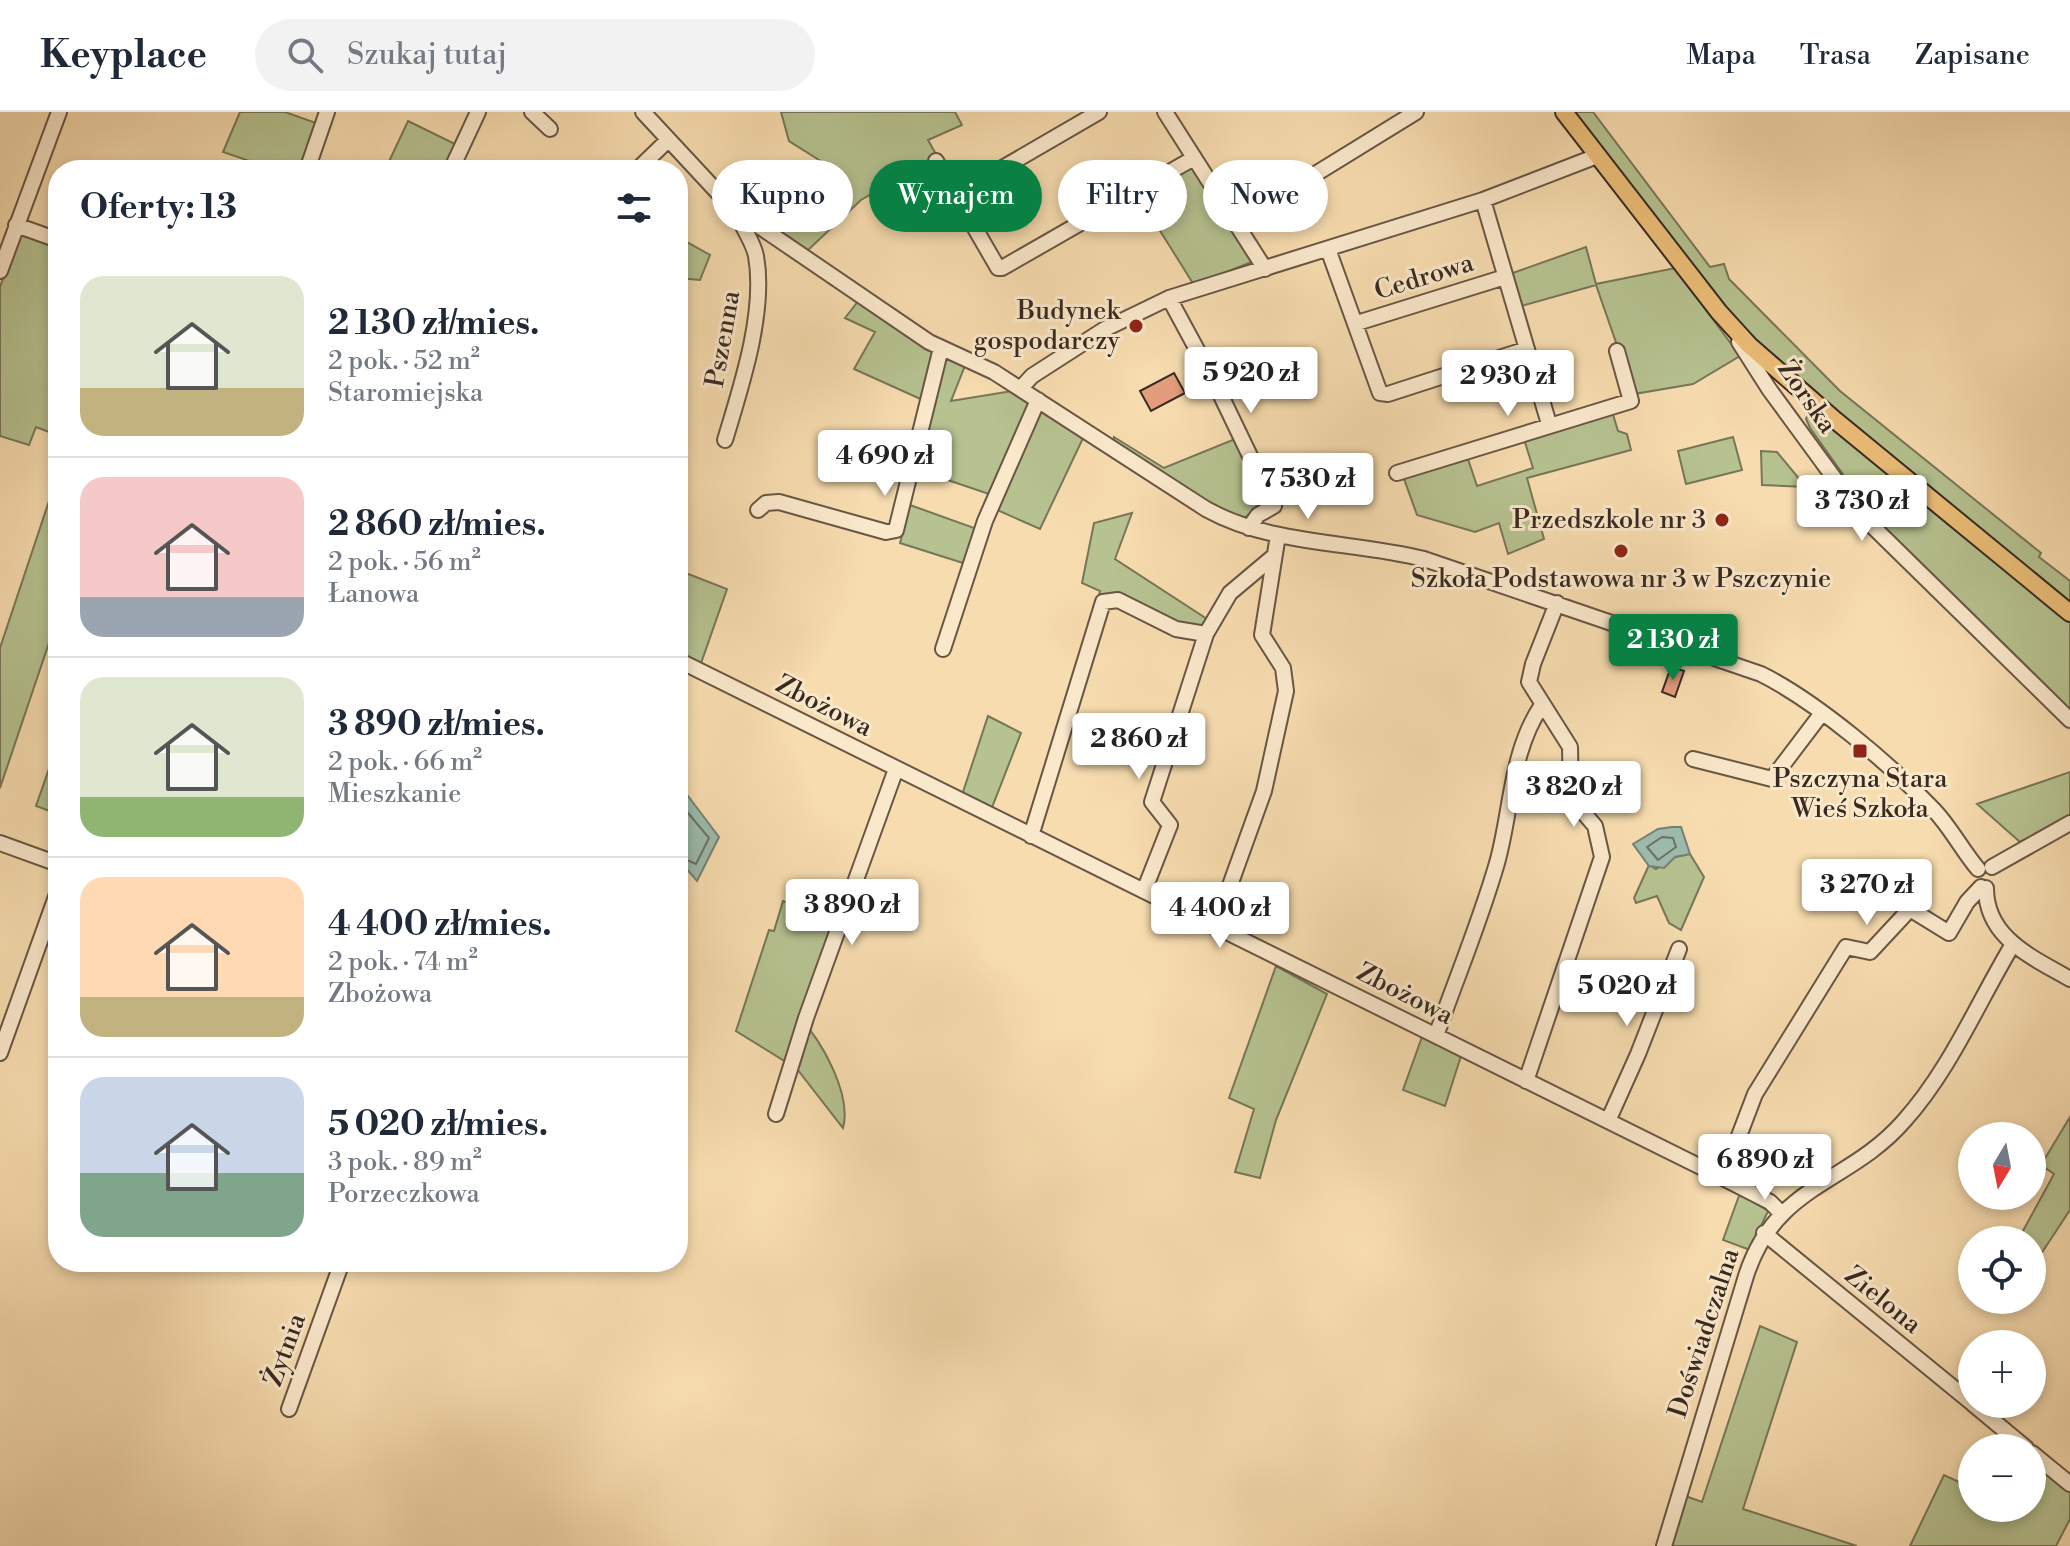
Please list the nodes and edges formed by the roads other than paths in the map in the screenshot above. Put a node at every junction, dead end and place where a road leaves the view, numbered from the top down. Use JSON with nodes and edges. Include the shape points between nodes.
{"nodes":[{"id":1,"x":59,"y":112,"type":"edge"},
{"id":2,"x":327,"y":112,"type":"edge"},
{"id":3,"x":478,"y":112,"type":"edge"},
{"id":4,"x":532,"y":112,"type":"edge"},
{"id":5,"x":643,"y":112,"type":"edge"},
{"id":6,"x":1099,"y":112,"type":"edge"},
{"id":7,"x":1165,"y":112,"type":"edge"},
{"id":8,"x":1416,"y":112,"type":"edge"},
{"id":9,"x":1564,"y":112,"type":"edge"},
{"id":10,"x":550,"y":129,"type":"dead end"},
{"id":11,"x":668,"y":140,"type":"junction"},
{"id":12,"x":1597,"y":156,"type":"junction"},
{"id":13,"x":1194,"y":158,"type":"junction"},
{"id":14,"x":310,"y":160,"type":"edge"},
{"id":15,"x":456,"y":160,"type":"edge"},
{"id":16,"x":647,"y":160,"type":"edge"},
{"id":17,"x":1016,"y":160,"type":"edge"},
{"id":18,"x":1328,"y":166,"type":"edge"},
{"id":19,"x":1203,"y":172,"type":"edge"},
{"id":20,"x":712,"y":184,"type":"edge"},
{"id":21,"x":1483,"y":200,"type":"junction"},
{"id":22,"x":16,"y":225,"type":"junction"},
{"id":23,"x":748,"y":232,"type":"edge"},
{"id":24,"x":763,"y":232,"type":"edge"},
{"id":25,"x":768,"y":232,"type":"edge"},
{"id":26,"x":977,"y":232,"type":"edge"},
{"id":27,"x":1242,"y":232,"type":"edge"},
{"id":28,"x":48,"y":236,"type":"edge"},
{"id":29,"x":753,"y":244,"type":"junction"},
{"id":30,"x":1328,"y":249,"type":"junction"},
{"id":31,"x":1265,"y":269,"type":"junction"},
{"id":32,"x":0,"y":271,"type":"edge"},
{"id":33,"x":1505,"y":277,"type":"junction"},
{"id":34,"x":1169,"y":298,"type":"junction"},
{"id":35,"x":1719,"y":312,"type":"junction"},
{"id":36,"x":1357,"y":323,"type":"junction"},
{"id":37,"x":941,"y":348,"type":"junction"},
{"id":38,"x":1527,"y":349,"type":"junction"},
{"id":39,"x":1617,"y":351,"type":"dead end"},
{"id":40,"x":1021,"y":388,"type":"junction"},
{"id":41,"x":1807,"y":397,"type":"junction"},
{"id":42,"x":1038,"y":400,"type":"junction"},
{"id":43,"x":1791,"y":417,"type":"junction"},
{"id":44,"x":1549,"y":424,"type":"junction"},
{"id":45,"x":725,"y":440,"type":"dead end"},
{"id":46,"x":1397,"y":473,"type":"dead end"},
{"id":47,"x":758,"y":510,"type":"dead end"},
{"id":48,"x":1249,"y":528,"type":"junction"},
{"id":49,"x":1278,"y":535,"type":"junction"},
{"id":50,"x":1274,"y":556,"type":"junction"},
{"id":51,"x":1557,"y":603,"type":"junction"},
{"id":52,"x":2069,"y":611,"type":"edge"},
{"id":53,"x":1206,"y":634,"type":"junction"},
{"id":54,"x":943,"y":649,"type":"dead end"},
{"id":55,"x":688,"y":665,"type":"edge"},
{"id":56,"x":1542,"y":705,"type":"junction"},
{"id":57,"x":1822,"y":713,"type":"junction"},
{"id":58,"x":2070,"y":720,"type":"edge"},
{"id":59,"x":1693,"y":759,"type":"dead end"},
{"id":60,"x":896,"y":769,"type":"junction"},
{"id":61,"x":2070,"y":823,"type":"edge"},
{"id":62,"x":1031,"y":836,"type":"junction"},
{"id":63,"x":0,"y":843,"type":"edge"},
{"id":64,"x":48,"y":860,"type":"edge"},
{"id":65,"x":1985,"y":868,"type":"junction"},
{"id":66,"x":1984,"y":888,"type":"junction"},
{"id":67,"x":1144,"y":891,"type":"junction"},
{"id":68,"x":48,"y":919,"type":"edge"},
{"id":69,"x":1215,"y":927,"type":"junction"},
{"id":70,"x":2013,"y":944,"type":"junction"},
{"id":71,"x":1679,"y":949,"type":"dead end"},
{"id":72,"x":2070,"y":979,"type":"edge"},
{"id":73,"x":1436,"y":1036,"type":"junction"},
{"id":74,"x":0,"y":1053,"type":"edge"},
{"id":75,"x":1526,"y":1081,"type":"junction"},
{"id":76,"x":776,"y":1114,"type":"dead end"},
{"id":77,"x":1608,"y":1121,"type":"junction"},
{"id":78,"x":1723,"y":1178,"type":"junction"},
{"id":79,"x":1781,"y":1213,"type":"junction"},
{"id":80,"x":1764,"y":1233,"type":"junction"},
{"id":81,"x":338,"y":1272,"type":"edge"},
{"id":82,"x":1958,"y":1392,"type":"edge"},
{"id":83,"x":289,"y":1409,"type":"dead end"},
{"id":84,"x":1989,"y":1418,"type":"edge"},
{"id":85,"x":2009,"y":1434,"type":"edge"},
{"id":86,"x":2046,"y":1464,"type":"edge"},
{"id":87,"x":2070,"y":1484,"type":"edge"},
{"id":88,"x":1664,"y":1546,"type":"edge"}],
"edges":[{"from":1,"to":22,"type":"street"},
{"from":2,"to":14,"type":"street"},
{"from":3,"to":15,"type":"street"},
{"from":4,"to":10,"type":"street"},
{"from":5,"to":11,"type":"street"},
{"from":6,"to":17,"type":"street"},
{"from":7,"to":13,"type":"street"},
{"from":8,"to":18,"type":"street"},
{"from":9,"to":12,"type":"main road","name":"Żorska"},
{"from":11,"to":16,"type":"street"},
{"from":11,"to":20,"type":"street"},
{"from":12,"to":21,"type":"street"},
{"from":12,"to":35,"type":"main road","name":"Żorska"},
{"from":13,"to":19,"type":"street"},
{"from":13,"to":26,"type":"street","via":[[1002,268]]},
{"from":21,"to":30,"type":"street"},
{"from":21,"to":33,"type":"street"},
{"from":22,"to":28,"type":"street"},
{"from":22,"to":32,"type":"street"},
{"from":23,"to":29,"type":"street","name":"Pszenna"},
{"from":24,"to":29,"type":"street"},
{"from":25,"to":37,"type":"street"},
{"from":27,"to":31,"type":"street"},
{"from":29,"to":45,"type":"street","name":"Pszenna","via":[[756,309]]},
{"from":30,"to":31,"type":"street"},
{"from":30,"to":36,"type":"street"},
{"from":31,"to":34,"type":"street"},
{"from":33,"to":36,"type":"street","name":"Cedrowa"},
{"from":33,"to":38,"type":"street"},
{"from":34,"to":40,"type":"street","via":[[1105,329]]},
{"from":34,"to":48,"type":"street","via":[[1274,506]]},
{"from":35,"to":41,"type":"main road"},
{"from":35,"to":43,"type":"street","name":"Żorska"},
{"from":36,"to":38,"type":"street","via":[[1380,393]]},
{"from":37,"to":40,"type":"street"},
{"from":37,"to":47,"type":"street","via":[[896,530],[886,532],[779,502]]},
{"from":38,"to":44,"type":"street"},
{"from":39,"to":44,"type":"street","via":[[1631,401]]},
{"from":40,"to":42,"type":"street"},
{"from":41,"to":43,"type":"street"},
{"from":41,"to":52,"type":"main road"},
{"from":42,"to":48,"type":"street","via":[[1197,504]]},
{"from":42,"to":54,"type":"street","via":[[985,521]]},
{"from":43,"to":58,"type":"street","name":"Żorska","via":[[1862,516]]},
{"from":44,"to":46,"type":"street"},
{"from":48,"to":49,"type":"street"},
{"from":49,"to":50,"type":"street"},
{"from":49,"to":51,"type":"street","via":[[1391,550]]},
{"from":50,"to":53,"type":"street","via":[[1230,593]]},
{"from":50,"to":69,"type":"street","via":[[1262,635],[1283,668],[1286,691],[1264,791]]},
{"from":51,"to":56,"type":"street","via":[[1529,674],[1532,692]]},
{"from":51,"to":57,"type":"street","via":[[1735,664]]},
{"from":53,"to":62,"type":"street","via":[[1176,629],[1118,600],[1103,602]]},
{"from":53,"to":67,"type":"street","via":[[1152,802],[1170,825]]},
{"from":55,"to":60,"type":"street","name":"Zbożowa"},
{"from":56,"to":73,"type":"street","via":[[1519,752],[1496,866]]},
{"from":56,"to":75,"type":"street","via":[[1570,747],[1571,798],[1595,826],[1602,857]]},
{"from":57,"to":59,"type":"street","via":[[1772,779]]},
{"from":57,"to":65,"type":"street","via":[[1934,809]]},
{"from":60,"to":62,"type":"street","name":"Zbożowa"},
{"from":60,"to":76,"type":"street"},
{"from":61,"to":65,"type":"street"},
{"from":62,"to":67,"type":"street","name":"Zbożowa"},
{"from":63,"to":64,"type":"street"},
{"from":65,"to":66,"type":"street","via":[[1996,880]]},
{"from":66,"to":70,"type":"street","via":[[1991,915]]},
{"from":66,"to":78,"type":"street","via":[[1967,902],[1949,933],[1910,909],[1870,952],[1846,947],[1749,1108]]},
{"from":67,"to":69,"type":"street","name":"Zbożowa"},
{"from":68,"to":74,"type":"street"},
{"from":69,"to":73,"type":"street","name":"Zbożowa"},
{"from":70,"to":72,"type":"street"},
{"from":70,"to":79,"type":"street","name":"Doświadczalna","via":[[1934,1081],[1902,1124]]},
{"from":71,"to":77,"type":"street"},
{"from":73,"to":75,"type":"street","name":"Zbożowa"},
{"from":75,"to":77,"type":"street","name":"Zbożowa"},
{"from":77,"to":78,"type":"street","name":"Zbożowa"},
{"from":78,"to":79,"type":"street","name":"Zbożowa"},
{"from":79,"to":80,"type":"street","name":"Doświadczalna"},
{"from":80,"to":82,"type":"street","name":"Zielona"},
{"from":80,"to":88,"type":"street","name":"Doświadczalna"},
{"from":81,"to":83,"type":"street","name":"Żytnia"},
{"from":84,"to":85,"type":"street","name":"Zielona"},
{"from":86,"to":87,"type":"street"}]}
